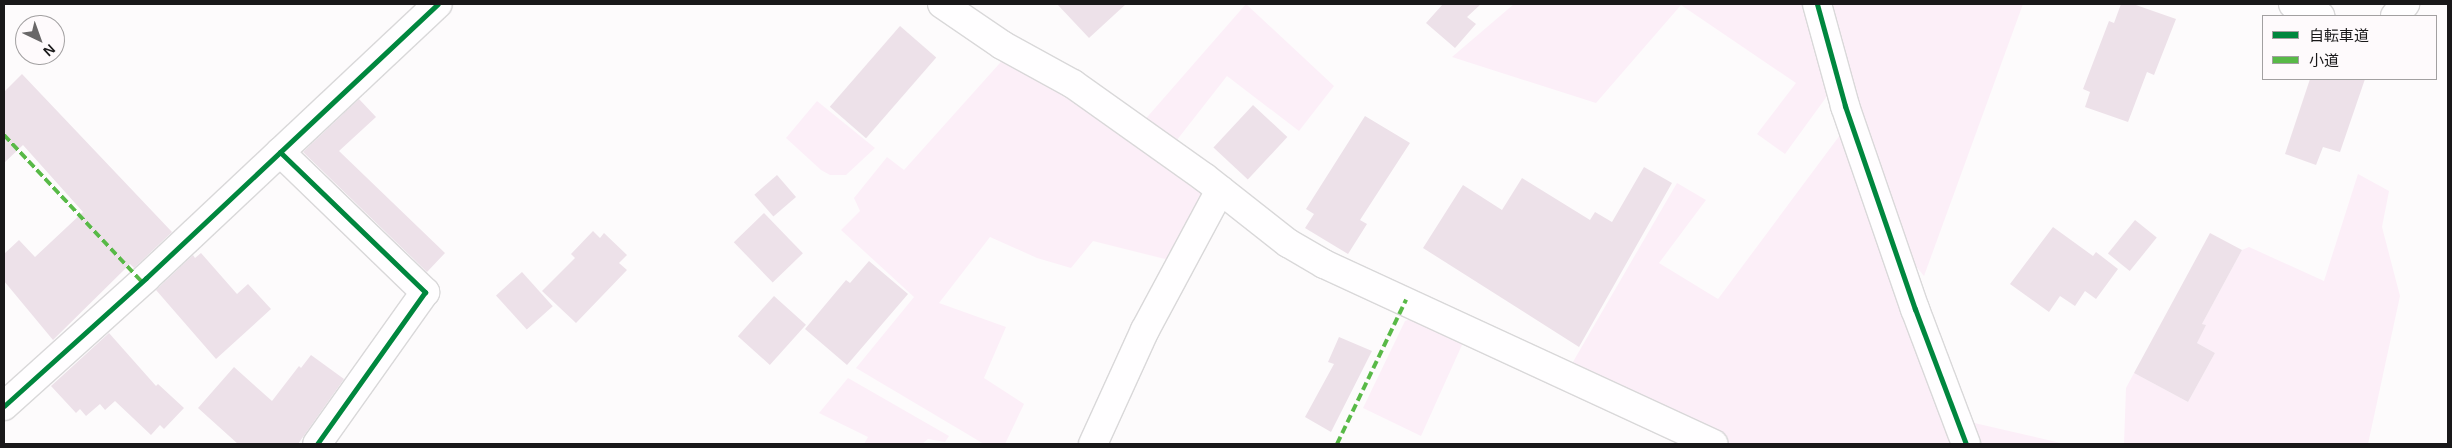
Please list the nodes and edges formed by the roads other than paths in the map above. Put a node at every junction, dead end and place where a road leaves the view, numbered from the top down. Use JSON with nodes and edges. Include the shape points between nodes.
{"nodes":[{"id":1,"x":438,"y":4,"type":"edge"},
{"id":2,"x":942,"y":4,"type":"edge"},
{"id":3,"x":1817,"y":4,"type":"edge"},
{"id":4,"x":2292,"y":4,"type":"edge"},
{"id":5,"x":2406,"y":4,"type":"edge"},
{"id":6,"x":2318,"y":15,"type":"edge"},
{"id":7,"x":2396,"y":15,"type":"edge"},
{"id":8,"x":280,"y":152,"type":"junction"},
{"id":9,"x":1220,"y":190,"type":"junction"},
{"id":10,"x":4,"y":406,"type":"edge"},
{"id":11,"x":317,"y":444,"type":"edge"},
{"id":12,"x":1093,"y":444,"type":"edge"},
{"id":13,"x":1712,"y":444,"type":"edge"},
{"id":14,"x":1966,"y":444,"type":"edge"}],
"edges":[{"from":1,"to":8,"type":"street"},
{"from":2,"to":9,"type":"street","via":[[1002,45],[1074,84]]},
{"from":3,"to":14,"type":"street","via":[[1848,115]]},
{"from":4,"to":6,"type":"street"},
{"from":5,"to":7,"type":"street"},
{"from":8,"to":10,"type":"street"},
{"from":8,"to":11,"type":"street","via":[[425,292]]},
{"from":9,"to":12,"type":"street","via":[[1145,330]]},
{"from":9,"to":13,"type":"street","via":[[1288,243],[1324,264]]}]}
